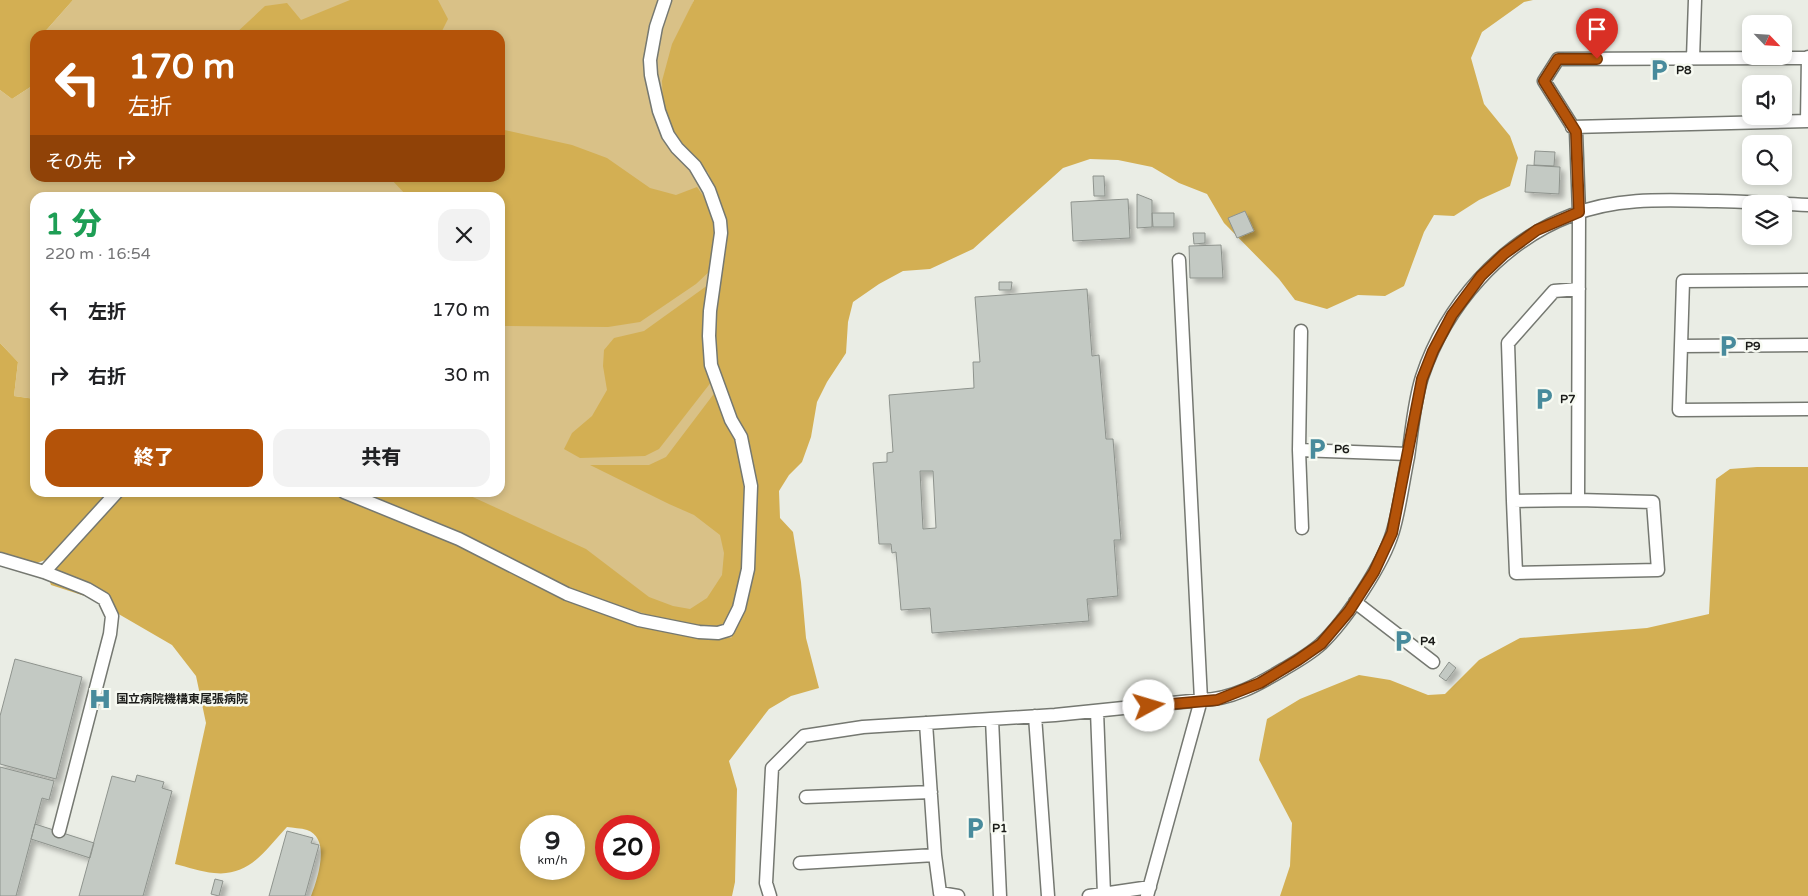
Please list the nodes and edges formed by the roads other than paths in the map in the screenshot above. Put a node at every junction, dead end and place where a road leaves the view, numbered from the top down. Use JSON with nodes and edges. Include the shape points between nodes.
{"nodes":[{"id":1,"x":665,"y":0,"type":"edge"},
{"id":2,"x":1695,"y":0,"type":"edge"},
{"id":3,"x":1808,"y":57,"type":"edge"},
{"id":4,"x":1693,"y":58,"type":"junction"},
{"id":5,"x":1808,"y":121,"type":"edge"},
{"id":6,"x":1572,"y":127,"type":"junction"},
{"id":7,"x":1808,"y":205,"type":"edge"},
{"id":8,"x":1579,"y":212,"type":"junction"},
{"id":9,"x":1179,"y":260,"type":"dead end"},
{"id":10,"x":1808,"y":280,"type":"edge"},
{"id":11,"x":1579,"y":289,"type":"junction"},
{"id":12,"x":1301,"y":331,"type":"dead end"},
{"id":13,"x":1808,"y":345,"type":"edge"},
{"id":14,"x":1681,"y":346,"type":"junction"},
{"id":15,"x":1808,"y":409,"type":"edge"},
{"id":16,"x":1299,"y":450,"type":"junction"},
{"id":17,"x":1408,"y":454,"type":"junction"},
{"id":18,"x":112,"y":497,"type":"edge"},
{"id":19,"x":356,"y":497,"type":"edge"},
{"id":20,"x":1578,"y":500,"type":"junction"},
{"id":21,"x":1512,"y":501,"type":"junction"},
{"id":22,"x":1302,"y":528,"type":"dead end"},
{"id":23,"x":0,"y":559,"type":"edge"},
{"id":24,"x":44,"y":572,"type":"junction"},
{"id":25,"x":1355,"y":602,"type":"junction"},
{"id":26,"x":1433,"y":662,"type":"dead end"},
{"id":27,"x":1202,"y":700,"type":"junction"},
{"id":28,"x":1097,"y":711,"type":"junction"},
{"id":29,"x":1035,"y":716,"type":"junction"},
{"id":30,"x":992,"y":719,"type":"junction"},
{"id":31,"x":926,"y":723,"type":"junction"},
{"id":32,"x":931,"y":792,"type":"junction"},
{"id":33,"x":806,"y":798,"type":"dead end"},
{"id":34,"x":60,"y":831,"type":"dead end"},
{"id":35,"x":935,"y":855,"type":"junction"},
{"id":36,"x":800,"y":864,"type":"dead end"},
{"id":37,"x":1148,"y":892,"type":"edge"},
{"id":38,"x":1104,"y":894,"type":"junction"},
{"id":39,"x":770,"y":896,"type":"edge"},
{"id":40,"x":958,"y":896,"type":"edge"},
{"id":41,"x":1000,"y":896,"type":"edge"},
{"id":42,"x":1048,"y":896,"type":"edge"},
{"id":43,"x":1089,"y":896,"type":"edge"}],
"edges":[{"from":1,"to":19,"type":"lane","via":[[656,27],[651,75],[668,135],[701,174],[720,220],[710,311],[711,365],[731,420],[741,437],[750,486],[748,569],[739,608],[728,630],[699,632],[639,620],[567,594],[459,539]]},
{"from":2,"to":4,"type":"lane"},
{"from":3,"to":4,"type":"lane"},
{"from":3,"to":5,"type":"lane"},
{"from":4,"to":6,"type":"lane","via":[[1558,59],[1544,81]]},
{"from":5,"to":6,"type":"lane"},
{"from":6,"to":8,"type":"lane","via":[[1576,132]]},
{"from":7,"to":8,"type":"lane","via":[[1657,199]]},
{"from":8,"to":11,"type":"lane"},
{"from":8,"to":17,"type":"lane","via":[[1537,230],[1504,254],[1481,276],[1452,315],[1422,379]]},
{"from":9,"to":27,"type":"lane"},
{"from":10,"to":14,"type":"lane","via":[[1683,281]]},
{"from":11,"to":20,"type":"lane"},
{"from":11,"to":21,"type":"lane","via":[[1554,291],[1508,343]]},
{"from":12,"to":16,"type":"lane"},
{"from":13,"to":14,"type":"lane"},
{"from":14,"to":15,"type":"lane","via":[[1679,410]]},
{"from":16,"to":17,"type":"lane"},
{"from":16,"to":22,"type":"lane"},
{"from":17,"to":25,"type":"lane","via":[[1392,533],[1374,572]]},
{"from":18,"to":24,"type":"lane"},
{"from":20,"to":21,"type":"lane"},
{"from":20,"to":21,"type":"lane","via":[[1653,502],[1658,570],[1516,573]]},
{"from":23,"to":24,"type":"lane"},
{"from":24,"to":34,"type":"lane","via":[[87,588],[104,599],[112,616]]},
{"from":25,"to":26,"type":"lane"},
{"from":25,"to":27,"type":"lane","via":[[1321,644],[1298,660],[1260,683],[1217,700]]},
{"from":27,"to":28,"type":"lane"},
{"from":27,"to":37,"type":"lane"},
{"from":28,"to":29,"type":"lane"},
{"from":28,"to":38,"type":"lane"},
{"from":29,"to":30,"type":"lane"},
{"from":29,"to":42,"type":"lane"},
{"from":30,"to":31,"type":"lane"},
{"from":30,"to":41,"type":"lane"},
{"from":31,"to":32,"type":"lane"},
{"from":31,"to":39,"type":"lane","via":[[863,727],[804,736],[772,768],[766,883]]},
{"from":32,"to":33,"type":"lane"},
{"from":32,"to":35,"type":"lane"},
{"from":35,"to":36,"type":"lane"},
{"from":35,"to":40,"type":"lane","via":[[940,893]]},
{"from":37,"to":38,"type":"lane"},
{"from":38,"to":43,"type":"lane"}]}
